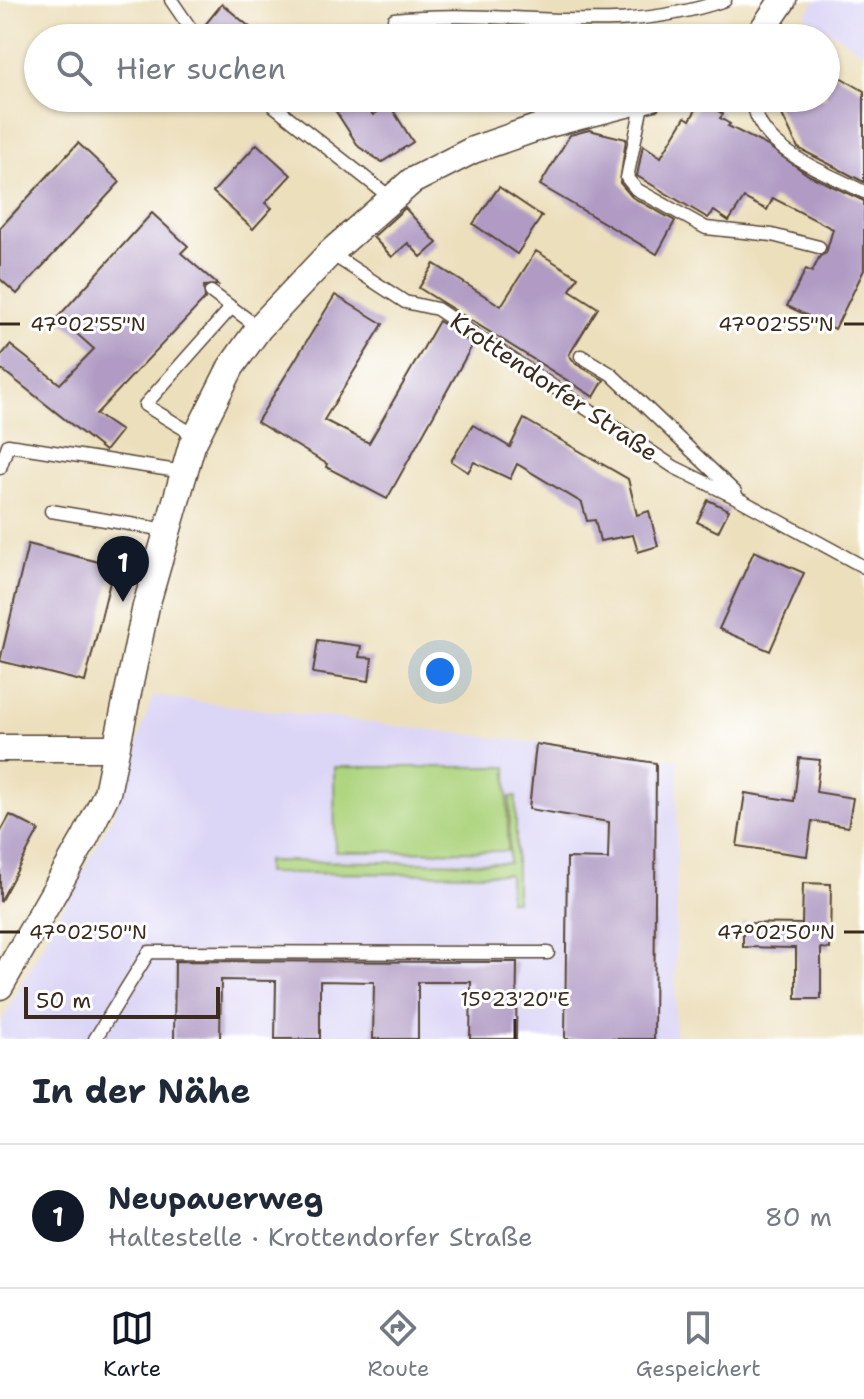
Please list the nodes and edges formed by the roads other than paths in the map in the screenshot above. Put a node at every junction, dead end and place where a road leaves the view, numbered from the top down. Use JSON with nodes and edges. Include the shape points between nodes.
{"nodes":[{"id":1,"x":171,"y":0,"type":"edge"},
{"id":2,"x":683,"y":0,"type":"edge"},
{"id":3,"x":725,"y":0,"type":"edge"},
{"id":4,"x":783,"y":0,"type":"edge"},
{"id":5,"x":692,"y":11,"type":"junction"},
{"id":6,"x":394,"y":19,"type":"dead end"},
{"id":7,"x":187,"y":24,"type":"edge"},
{"id":8,"x":767,"y":24,"type":"edge"},
{"id":9,"x":282,"y":112,"type":"edge"},
{"id":10,"x":596,"y":112,"type":"edge"},
{"id":11,"x":643,"y":112,"type":"edge"},
{"id":12,"x":755,"y":112,"type":"edge"},
{"id":13,"x":864,"y":192,"type":"edge"},
{"id":14,"x":391,"y":198,"type":"junction"},
{"id":15,"x":819,"y":247,"type":"dead end"},
{"id":16,"x":330,"y":253,"type":"junction"},
{"id":17,"x":211,"y":292,"type":"dead end"},
{"id":18,"x":231,"y":308,"type":"junction"},
{"id":19,"x":259,"y":328,"type":"junction"},
{"id":20,"x":581,"y":356,"type":"dead end"},
{"id":21,"x":196,"y":436,"type":"junction"},
{"id":22,"x":0,"y":468,"type":"edge"},
{"id":23,"x":184,"y":472,"type":"junction"},
{"id":24,"x":737,"y":498,"type":"junction"},
{"id":25,"x":51,"y":511,"type":"dead end"},
{"id":26,"x":166,"y":530,"type":"junction"},
{"id":27,"x":864,"y":567,"type":"edge"},
{"id":28,"x":0,"y":748,"type":"edge"},
{"id":29,"x":116,"y":748,"type":"junction"},
{"id":30,"x":548,"y":953,"type":"dead end"},
{"id":31,"x":0,"y":986,"type":"edge"},
{"id":32,"x":95,"y":1039,"type":"edge"}],
"edges":[{"from":1,"to":7,"type":"lane"},
{"from":2,"to":5,"type":"lane"},
{"from":3,"to":5,"type":"lane"},
{"from":4,"to":8,"type":"street"},
{"from":5,"to":6,"type":"lane","via":[[644,21],[436,15]]},
{"from":9,"to":14,"type":"lane"},
{"from":10,"to":14,"type":"street","via":[[473,150],[412,181]]},
{"from":11,"to":15,"type":"lane","via":[[627,178],[636,189],[706,228],[772,235]]},
{"from":12,"to":13,"type":"lane","via":[[772,142]]},
{"from":14,"to":16,"type":"street"},
{"from":16,"to":19,"type":"street"},
{"from":16,"to":24,"type":"lane","name":"Krottendorfer Straße","via":[[405,302],[437,309],[674,467]]},
{"from":17,"to":18,"type":"lane"},
{"from":18,"to":19,"type":"lane"},
{"from":18,"to":21,"type":"lane","via":[[145,405]]},
{"from":19,"to":21,"type":"street","via":[[231,367]]},
{"from":20,"to":24,"type":"lane","name":"Krottendorfer Straße","via":[[611,374]]},
{"from":21,"to":23,"type":"street"},
{"from":22,"to":23,"type":"lane","via":[[8,445]]},
{"from":23,"to":26,"type":"street"},
{"from":24,"to":27,"type":"lane","name":"Krottendorfer Straße"},
{"from":25,"to":26,"type":"lane"},
{"from":26,"to":29,"type":"street"},
{"from":28,"to":29,"type":"street"},
{"from":29,"to":31,"type":"street","via":[[107,793]]},
{"from":30,"to":32,"type":"lane","via":[[149,952]]}]}
